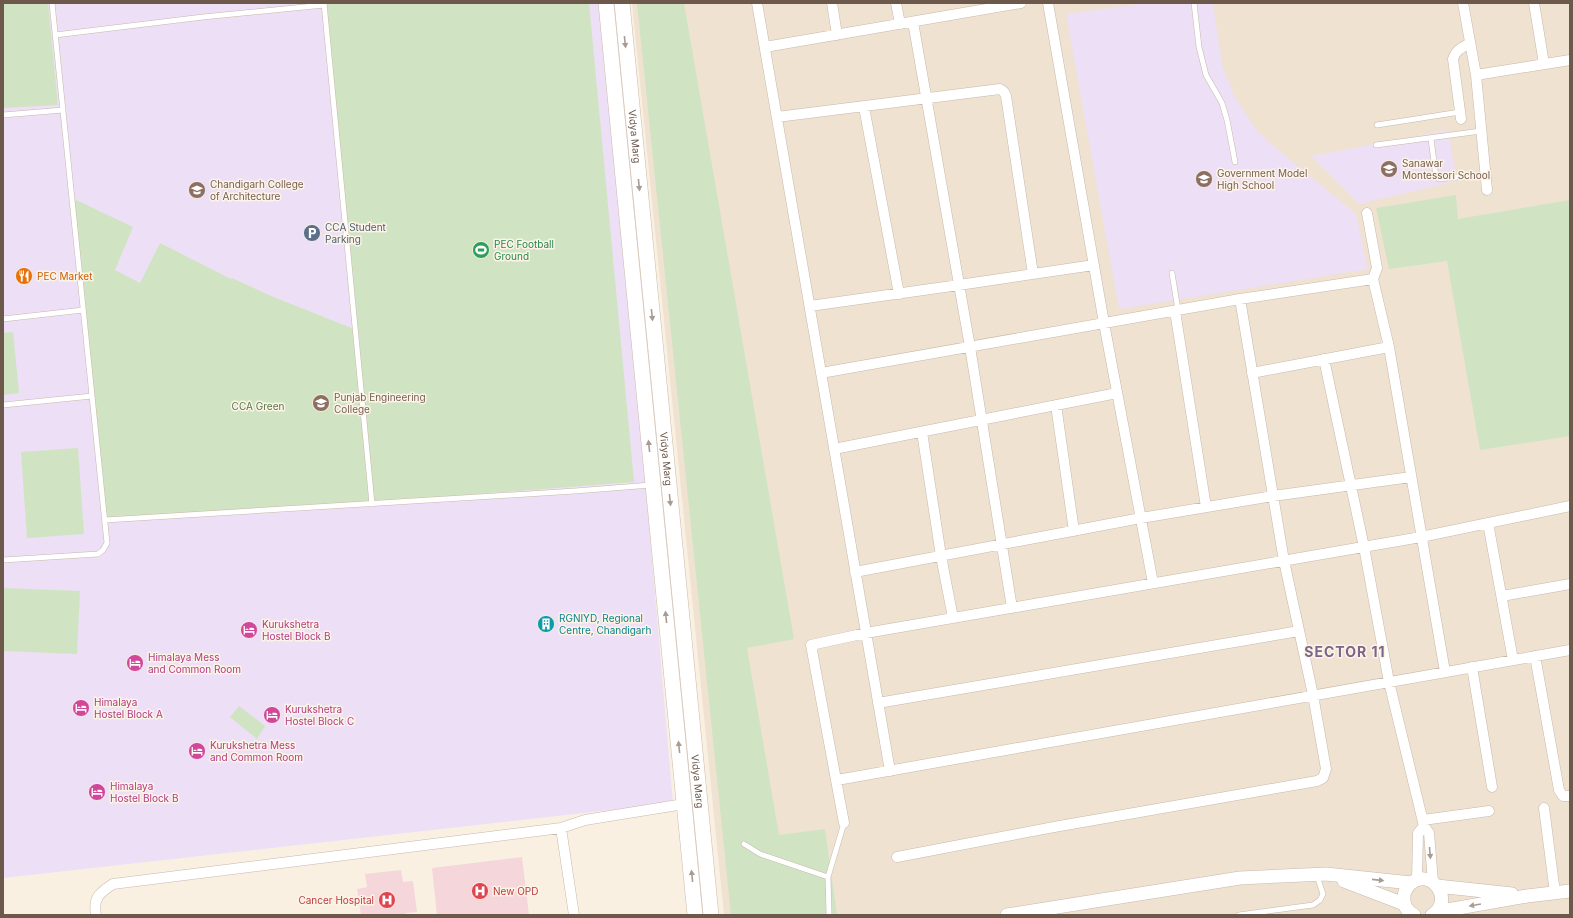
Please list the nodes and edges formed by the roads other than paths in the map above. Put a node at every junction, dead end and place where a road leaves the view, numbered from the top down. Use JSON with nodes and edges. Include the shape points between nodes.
{"nodes":[{"id":1,"x":52,"y":3,"type":"edge"},
{"id":2,"x":606,"y":3,"type":"edge"},
{"id":3,"x":622,"y":3,"type":"edge"},
{"id":4,"x":757,"y":3,"type":"edge"},
{"id":5,"x":832,"y":3,"type":"edge"},
{"id":6,"x":896,"y":3,"type":"edge"},
{"id":7,"x":1021,"y":3,"type":"edge"},
{"id":8,"x":1048,"y":3,"type":"edge"},
{"id":9,"x":1194,"y":3,"type":"edge"},
{"id":10,"x":1463,"y":3,"type":"edge"},
{"id":11,"x":1534,"y":3,"type":"edge"},
{"id":12,"x":324,"y":4,"type":"edge"},
{"id":13,"x":967,"y":8,"type":"edge"},
{"id":14,"x":913,"y":22,"type":"junction"},
{"id":15,"x":900,"y":24,"type":"junction"},
{"id":16,"x":55,"y":35,"type":"junction"},
{"id":17,"x":836,"y":35,"type":"junction"},
{"id":18,"x":1470,"y":43,"type":"junction"},
{"id":19,"x":765,"y":47,"type":"junction"},
{"id":20,"x":1570,"y":60,"type":"edge"},
{"id":21,"x":1544,"y":64,"type":"junction"},
{"id":22,"x":1476,"y":75,"type":"junction"},
{"id":23,"x":927,"y":99,"type":"junction"},
{"id":24,"x":864,"y":107,"type":"junction"},
{"id":25,"x":63,"y":110,"type":"junction"},
{"id":26,"x":3,"y":115,"type":"edge"},
{"id":27,"x":1460,"y":116,"type":"joint"},
{"id":28,"x":777,"y":117,"type":"junction"},
{"id":29,"x":1377,"y":125,"type":"dead end"},
{"id":30,"x":1481,"y":131,"type":"junction"},
{"id":31,"x":1431,"y":139,"type":"junction"},
{"id":32,"x":1376,"y":145,"type":"dead end"},
{"id":33,"x":1235,"y":162,"type":"dead end"},
{"id":34,"x":1485,"y":174,"type":"junction"},
{"id":35,"x":1487,"y":190,"type":"dead end"},
{"id":36,"x":1367,"y":213,"type":"dead end"},
{"id":37,"x":1094,"y":264,"type":"junction"},
{"id":38,"x":1172,"y":273,"type":"dead end"},
{"id":39,"x":1033,"y":274,"type":"junction"},
{"id":40,"x":1374,"y":279,"type":"junction"},
{"id":41,"x":959,"y":285,"type":"junction"},
{"id":42,"x":899,"y":294,"type":"junction"},
{"id":43,"x":1240,"y":299,"type":"junction"},
{"id":44,"x":810,"y":306,"type":"junction"},
{"id":45,"x":83,"y":310,"type":"junction"},
{"id":46,"x":1176,"y":310,"type":"junction"},
{"id":47,"x":3,"y":319,"type":"edge"},
{"id":48,"x":1104,"y":323,"type":"junction"},
{"id":49,"x":970,"y":347,"type":"junction"},
{"id":50,"x":1389,"y":347,"type":"junction"},
{"id":51,"x":1324,"y":360,"type":"junction"},
{"id":52,"x":821,"y":374,"type":"junction"},
{"id":53,"x":1252,"y":374,"type":"junction"},
{"id":54,"x":1117,"y":393,"type":"junction"},
{"id":55,"x":92,"y":396,"type":"junction"},
{"id":56,"x":3,"y":405,"type":"edge"},
{"id":57,"x":1056,"y":406,"type":"junction"},
{"id":58,"x":982,"y":420,"type":"junction"},
{"id":59,"x":922,"y":432,"type":"junction"},
{"id":60,"x":834,"y":449,"type":"junction"},
{"id":61,"x":1411,"y":477,"type":"junction"},
{"id":62,"x":653,"y":485,"type":"junction"},
{"id":63,"x":1351,"y":486,"type":"junction"},
{"id":64,"x":1273,"y":496,"type":"junction"},
{"id":65,"x":372,"y":504,"type":"junction"},
{"id":66,"x":1570,"y":506,"type":"edge"},
{"id":67,"x":1206,"y":507,"type":"junction"},
{"id":68,"x":1141,"y":518,"type":"junction"},
{"id":69,"x":105,"y":520,"type":"junction"},
{"id":70,"x":1488,"y":523,"type":"junction"},
{"id":71,"x":1074,"y":531,"type":"junction"},
{"id":72,"x":1421,"y":537,"type":"junction"},
{"id":73,"x":1002,"y":545,"type":"junction"},
{"id":74,"x":1364,"y":547,"type":"junction"},
{"id":75,"x":941,"y":556,"type":"junction"},
{"id":76,"x":3,"y":560,"type":"edge"},
{"id":77,"x":1284,"y":561,"type":"junction"},
{"id":78,"x":855,"y":572,"type":"junction"},
{"id":79,"x":1153,"y":583,"type":"junction"},
{"id":80,"x":1570,"y":584,"type":"edge"},
{"id":81,"x":1502,"y":596,"type":"junction"},
{"id":82,"x":1012,"y":608,"type":"junction"},
{"id":83,"x":953,"y":618,"type":"junction"},
{"id":84,"x":1299,"y":631,"type":"junction"},
{"id":85,"x":866,"y":633,"type":"junction"},
{"id":86,"x":1570,"y":650,"type":"edge"},
{"id":87,"x":1535,"y":656,"type":"junction"},
{"id":88,"x":1514,"y":660,"type":"junction"},
{"id":89,"x":1472,"y":667,"type":"junction"},
{"id":90,"x":1444,"y":672,"type":"junction"},
{"id":91,"x":1389,"y":682,"type":"junction"},
{"id":92,"x":1313,"y":695,"type":"junction"},
{"id":93,"x":878,"y":703,"type":"junction"},
{"id":94,"x":890,"y":771,"type":"junction"},
{"id":95,"x":837,"y":780,"type":"junction"},
{"id":96,"x":1492,"y":787,"type":"dead end"},
{"id":97,"x":1570,"y":796,"type":"edge"},
{"id":98,"x":684,"y":804,"type":"junction"},
{"id":99,"x":1544,"y":808,"type":"dead end"},
{"id":100,"x":1489,"y":811,"type":"dead end"},
{"id":101,"x":844,"y":823,"type":"joint"},
{"id":102,"x":1423,"y":823,"type":"junction"},
{"id":103,"x":561,"y":828,"type":"junction"},
{"id":104,"x":744,"y":844,"type":"dead end"},
{"id":105,"x":896,"y":857,"type":"dead end"},
{"id":106,"x":1321,"y":874,"type":"junction"},
{"id":107,"x":828,"y":877,"type":"junction"},
{"id":108,"x":1414,"y":882,"type":"junction"},
{"id":109,"x":1435,"y":884,"type":"junction"},
{"id":110,"x":1570,"y":891,"type":"edge"},
{"id":111,"x":1555,"y":893,"type":"junction"},
{"id":112,"x":1528,"y":896,"type":"junction"},
{"id":113,"x":1404,"y":904,"type":"junction"},
{"id":114,"x":1434,"y":914,"type":"edge"},
{"id":115,"x":96,"y":915,"type":"edge"},
{"id":116,"x":574,"y":915,"type":"edge"},
{"id":117,"x":695,"y":915,"type":"edge"},
{"id":118,"x":711,"y":915,"type":"edge"},
{"id":119,"x":829,"y":915,"type":"edge"},
{"id":120,"x":1007,"y":915,"type":"edge"},
{"id":121,"x":1239,"y":915,"type":"edge"},
{"id":122,"x":1413,"y":915,"type":"edge"}],
"edges":[{"from":1,"to":16,"type":"lane"},
{"from":62,"to":2,"type":"main road","name":"Vidya Marg","one_way":true},
{"from":3,"to":118,"type":"main road","name":"Vidya Marg","one_way":true},
{"from":4,"to":19,"type":"street"},
{"from":5,"to":17,"type":"street"},
{"from":6,"to":15,"type":"street"},
{"from":7,"to":13,"type":"street"},
{"from":8,"to":37,"type":"street"},
{"from":9,"to":33,"type":"lane","via":[[1199,47],[1206,75],[1222,103]]},
{"from":10,"to":18,"type":"street"},
{"from":11,"to":21,"type":"street"},
{"from":12,"to":16,"type":"lane"},
{"from":12,"to":65,"type":"lane"},
{"from":13,"to":14,"type":"street"},
{"from":14,"to":15,"type":"street"},
{"from":14,"to":23,"type":"street"},
{"from":15,"to":17,"type":"street"},
{"from":16,"to":25,"type":"lane"},
{"from":17,"to":19,"type":"street"},
{"from":18,"to":22,"type":"street"},
{"from":18,"to":27,"type":"street","via":[[1459,48],[1453,60]]},
{"from":19,"to":28,"type":"street"},
{"from":20,"to":21,"type":"street"},
{"from":21,"to":22,"type":"street"},
{"from":22,"to":30,"type":"street"},
{"from":23,"to":24,"type":"street"},
{"from":23,"to":39,"type":"street","via":[[1000,89],[1004,92]]},
{"from":23,"to":41,"type":"street"},
{"from":24,"to":28,"type":"street"},
{"from":24,"to":42,"type":"street"},
{"from":25,"to":26,"type":"lane"},
{"from":25,"to":45,"type":"lane"},
{"from":27,"to":29,"type":"lane"},
{"from":28,"to":44,"type":"street"},
{"from":30,"to":31,"type":"lane"},
{"from":30,"to":34,"type":"street"},
{"from":31,"to":32,"type":"lane"},
{"from":31,"to":34,"type":"lane","via":[[1436,177],[1439,179]]},
{"from":34,"to":35,"type":"street"},
{"from":36,"to":40,"type":"street","via":[[1377,268]]},
{"from":37,"to":39,"type":"street"},
{"from":37,"to":48,"type":"street"},
{"from":38,"to":46,"type":"lane"},
{"from":39,"to":41,"type":"street"},
{"from":40,"to":43,"type":"street"},
{"from":40,"to":50,"type":"street"},
{"from":41,"to":42,"type":"street"},
{"from":41,"to":49,"type":"street"},
{"from":42,"to":44,"type":"street"},
{"from":43,"to":46,"type":"street"},
{"from":43,"to":53,"type":"street"},
{"from":44,"to":52,"type":"street"},
{"from":45,"to":47,"type":"lane"},
{"from":45,"to":55,"type":"lane"},
{"from":46,"to":48,"type":"street"},
{"from":46,"to":67,"type":"street"},
{"from":48,"to":49,"type":"street"},
{"from":48,"to":54,"type":"street"},
{"from":49,"to":52,"type":"street"},
{"from":49,"to":58,"type":"street"},
{"from":50,"to":51,"type":"street"},
{"from":50,"to":61,"type":"street"},
{"from":51,"to":53,"type":"street"},
{"from":51,"to":63,"type":"street"},
{"from":52,"to":60,"type":"street"},
{"from":53,"to":64,"type":"street"},
{"from":54,"to":57,"type":"street"},
{"from":54,"to":68,"type":"street"},
{"from":55,"to":56,"type":"lane"},
{"from":55,"to":69,"type":"lane"},
{"from":57,"to":58,"type":"street"},
{"from":57,"to":71,"type":"street"},
{"from":58,"to":59,"type":"street"},
{"from":58,"to":73,"type":"street"},
{"from":59,"to":60,"type":"street"},
{"from":59,"to":75,"type":"street"},
{"from":60,"to":78,"type":"street"},
{"from":61,"to":63,"type":"street"},
{"from":61,"to":72,"type":"street"},
{"from":62,"to":65,"type":"lane"},
{"from":98,"to":62,"type":"main road","name":"Vidya Marg","one_way":true},
{"from":63,"to":64,"type":"street"},
{"from":63,"to":74,"type":"street"},
{"from":64,"to":67,"type":"street"},
{"from":64,"to":77,"type":"street"},
{"from":65,"to":69,"type":"lane"},
{"from":66,"to":70,"type":"street"},
{"from":67,"to":68,"type":"street"},
{"from":68,"to":71,"type":"street"},
{"from":68,"to":79,"type":"street"},
{"from":69,"to":76,"type":"lane","via":[[107,543],[98,554]]},
{"from":70,"to":72,"type":"street"},
{"from":70,"to":81,"type":"street"},
{"from":71,"to":73,"type":"street"},
{"from":72,"to":74,"type":"street"},
{"from":72,"to":90,"type":"street"},
{"from":73,"to":75,"type":"street"},
{"from":73,"to":82,"type":"street"},
{"from":74,"to":77,"type":"street"},
{"from":74,"to":91,"type":"street"},
{"from":75,"to":78,"type":"street"},
{"from":75,"to":83,"type":"street"},
{"from":77,"to":79,"type":"street"},
{"from":77,"to":84,"type":"street"},
{"from":78,"to":85,"type":"street"},
{"from":79,"to":82,"type":"street"},
{"from":80,"to":81,"type":"street"},
{"from":81,"to":88,"type":"street"},
{"from":82,"to":83,"type":"street"},
{"from":83,"to":85,"type":"street"},
{"from":84,"to":92,"type":"street"},
{"from":84,"to":93,"type":"street"},
{"from":85,"to":93,"type":"street"},
{"from":85,"to":95,"type":"street","via":[[811,644]]},
{"from":86,"to":87,"type":"street"},
{"from":87,"to":88,"type":"street"},
{"from":87,"to":97,"type":"street","via":[[1559,790],[1563,796]]},
{"from":88,"to":89,"type":"street"},
{"from":89,"to":90,"type":"street"},
{"from":89,"to":96,"type":"street"},
{"from":90,"to":91,"type":"street"},
{"from":91,"to":92,"type":"street"},
{"from":91,"to":102,"type":"street"},
{"from":92,"to":94,"type":"street"},
{"from":92,"to":105,"type":"street","via":[[1326,769],[1324,778],[1317,781]]},
{"from":93,"to":94,"type":"street"},
{"from":94,"to":95,"type":"street"},
{"from":95,"to":101,"type":"street"},
{"from":98,"to":103,"type":"street","via":[[585,820]]},
{"from":117,"to":98,"type":"main road","name":"Vidya Marg","one_way":true},
{"from":99,"to":111,"type":"street"},
{"from":100,"to":102,"type":"street"},
{"from":101,"to":107,"type":"lane"},
{"from":102,"to":108,"type":"street","via":[[1418,833]]},
{"from":102,"to":109,"type":"street","one_way":true,"via":[[1429,833]]},
{"from":103,"to":115,"type":"street","via":[[113,884],[101,892],[94,904]]},
{"from":103,"to":116,"type":"street"},
{"from":104,"to":107,"type":"lane","via":[[760,854]]},
{"from":106,"to":108,"type":"street","one_way":true},
{"from":106,"to":113,"type":"street"},
{"from":106,"to":120,"type":"street","via":[[1240,878]]},
{"from":106,"to":121,"type":"lane","via":[[1323,894],[1313,905]]},
{"from":107,"to":119,"type":"lane"},
{"from":108,"to":109,"type":"street","via":[[1423,879]]},
{"from":108,"to":113,"type":"street","via":[[1405,892]]},
{"from":109,"to":112,"type":"street"},
{"from":109,"to":114,"type":"street","via":[[1442,897]]},
{"from":110,"to":111,"type":"street"},
{"from":111,"to":112,"type":"street"},
{"from":112,"to":114,"type":"street","one_way":true},
{"from":113,"to":122,"type":"street"}]}
